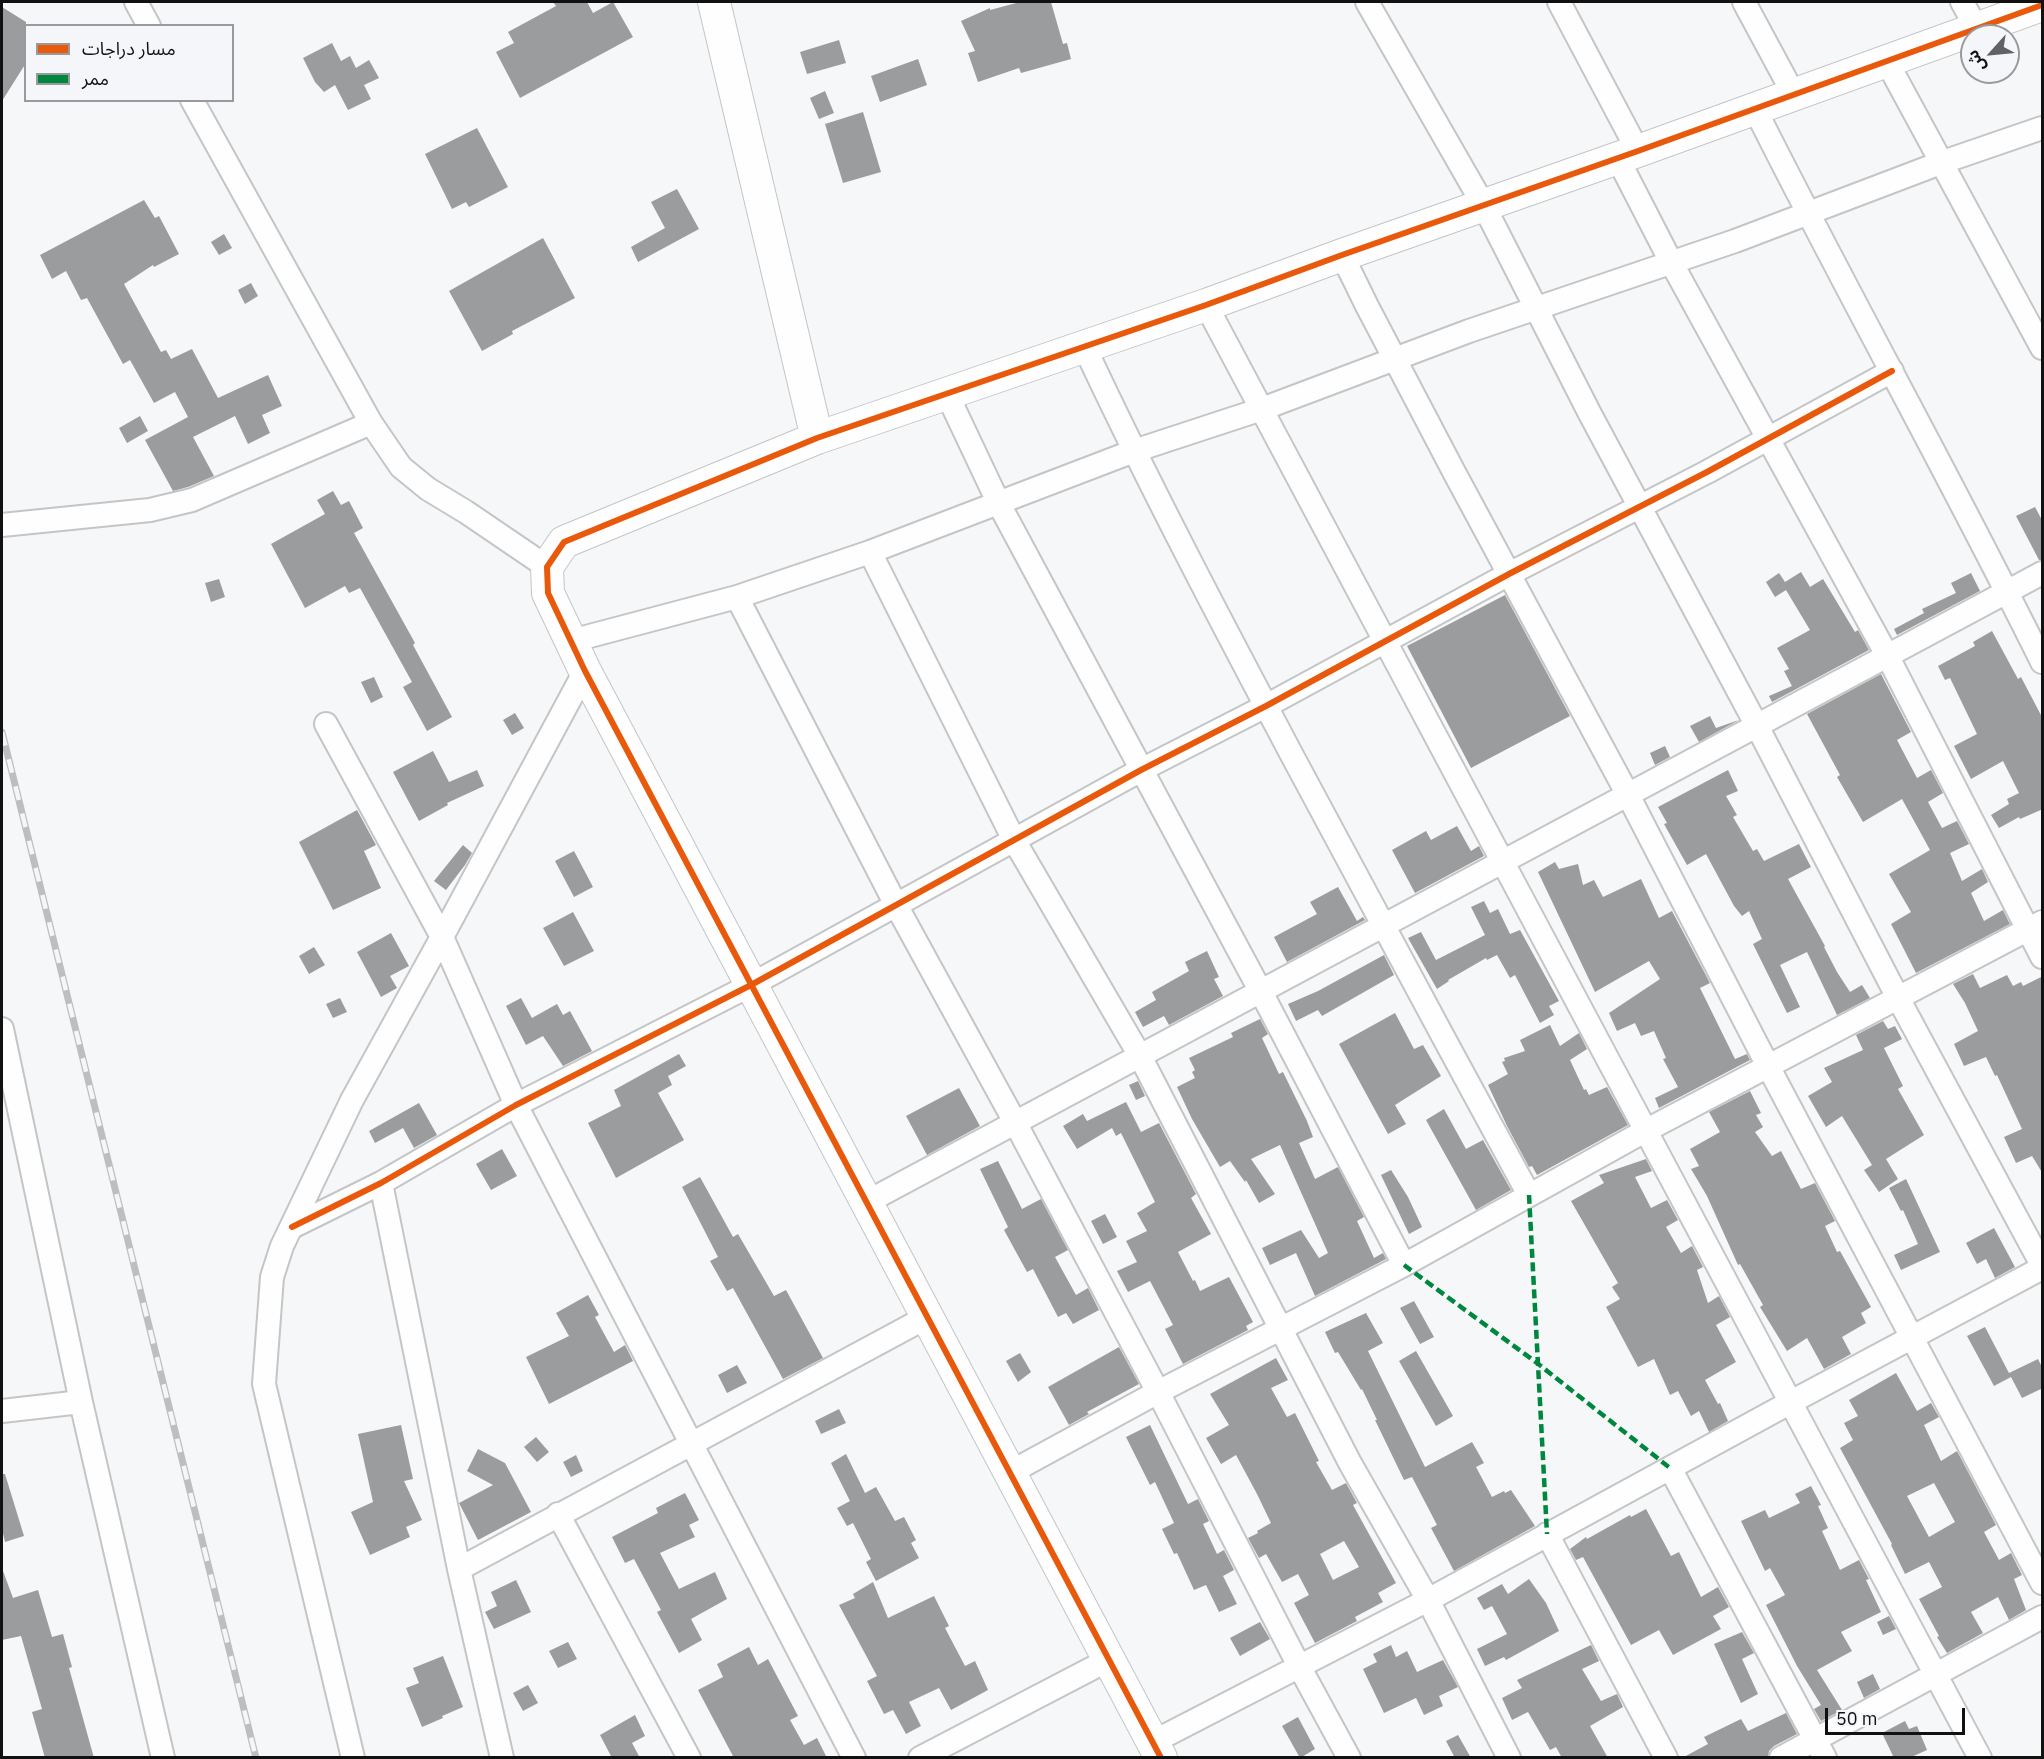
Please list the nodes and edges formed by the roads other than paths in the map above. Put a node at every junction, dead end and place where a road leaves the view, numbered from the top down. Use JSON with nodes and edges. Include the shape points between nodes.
{"nodes":[{"id":1,"x":136,"y":2,"type":"edge"},
{"id":2,"x":714,"y":2,"type":"edge"},
{"id":3,"x":1367,"y":2,"type":"edge"},
{"id":4,"x":1559,"y":2,"type":"edge"},
{"id":5,"x":1744,"y":2,"type":"edge"},
{"id":6,"x":1962,"y":2,"type":"edge"},
{"id":7,"x":2043,"y":5,"type":"edge"},
{"id":8,"x":148,"y":24,"type":"edge"},
{"id":9,"x":1974,"y":24,"type":"edge"},
{"id":10,"x":1991,"y":24,"type":"edge"},
{"id":11,"x":1960,"y":35,"type":"edge"},
{"id":12,"x":1887,"y":62,"type":"junction"},
{"id":13,"x":1794,"y":95,"type":"junction"},
{"id":14,"x":193,"y":102,"type":"edge"},
{"id":15,"x":1755,"y":109,"type":"junction"},
{"id":16,"x":2043,"y":128,"type":"edge"},
{"id":17,"x":1628,"y":155,"type":"junction"},
{"id":18,"x":1943,"y":162,"type":"junction"},
{"id":19,"x":1484,"y":206,"type":"junction"},
{"id":20,"x":1808,"y":215,"type":"junction"},
{"id":21,"x":1342,"y":255,"type":"junction"},
{"id":22,"x":1671,"y":262,"type":"junction"},
{"id":23,"x":1206,"y":305,"type":"junction"},
{"id":24,"x":1535,"y":309,"type":"junction"},
{"id":25,"x":1085,"y":348,"type":"junction"},
{"id":26,"x":2043,"y":348,"type":"edge"},
{"id":27,"x":1395,"y":358,"type":"junction"},
{"id":28,"x":1892,"y":371,"type":"junction"},
{"id":29,"x":947,"y":394,"type":"junction"},
{"id":30,"x":1262,"y":409,"type":"junction"},
{"id":31,"x":371,"y":423,"type":"junction"},
{"id":32,"x":817,"y":438,"type":"junction"},
{"id":33,"x":1768,"y":440,"type":"junction"},
{"id":34,"x":1134,"y":451,"type":"junction"},
{"id":35,"x":999,"y":504,"type":"junction"},
{"id":36,"x":1640,"y":506,"type":"junction"},
{"id":37,"x":2,"y":525,"type":"edge"},
{"id":38,"x":870,"y":552,"type":"junction"},
{"id":39,"x":547,"y":567,"type":"junction"},
{"id":40,"x":2043,"y":573,"type":"edge"},
{"id":41,"x":1509,"y":574,"type":"junction"},
{"id":42,"x":2008,"y":593,"type":"junction"},
{"id":43,"x":737,"y":597,"type":"junction"},
{"id":44,"x":571,"y":641,"type":"junction"},
{"id":45,"x":1386,"y":641,"type":"junction"},
{"id":46,"x":1888,"y":657,"type":"junction"},
{"id":47,"x":2043,"y":662,"type":"edge"},
{"id":48,"x":585,"y":671,"type":"junction"},
{"id":49,"x":1266,"y":706,"type":"junction"},
{"id":50,"x":326,"y":724,"type":"dead end"},
{"id":51,"x":1757,"y":726,"type":"junction"},
{"id":52,"x":1141,"y":770,"type":"junction"},
{"id":53,"x":1628,"y":795,"type":"junction"},
{"id":54,"x":1014,"y":840,"type":"junction"},
{"id":55,"x":1503,"y":861,"type":"junction"},
{"id":56,"x":896,"y":905,"type":"junction"},
{"id":57,"x":1382,"y":925,"type":"junction"},
{"id":58,"x":2035,"y":926,"type":"edge"},
{"id":59,"x":442,"y":937,"type":"junction"},
{"id":60,"x":2043,"y":957,"type":"edge"},
{"id":61,"x":751,"y":985,"type":"junction"},
{"id":62,"x":1261,"y":992,"type":"junction"},
{"id":63,"x":1899,"y":998,"type":"junction"},
{"id":64,"x":2,"y":1029,"type":"edge"},
{"id":65,"x":1140,"y":1056,"type":"junction"},
{"id":66,"x":1768,"y":1066,"type":"junction"},
{"id":67,"x":516,"y":1105,"type":"junction"},
{"id":68,"x":1016,"y":1124,"type":"junction"},
{"id":69,"x":1645,"y":1131,"type":"junction"},
{"id":70,"x":381,"y":1183,"type":"junction"},
{"id":71,"x":1529,"y":1195,"type":"junction"},
{"id":72,"x":867,"y":1203,"type":"junction"},
{"id":73,"x":292,"y":1227,"type":"junction"},
{"id":74,"x":1404,"y":1265,"type":"junction"},
{"id":75,"x":2043,"y":1266,"type":"edge"},
{"id":76,"x":927,"y":1317,"type":"junction"},
{"id":77,"x":1281,"y":1329,"type":"junction"},
{"id":78,"x":1912,"y":1337,"type":"junction"},
{"id":79,"x":1158,"y":1392,"type":"junction"},
{"id":80,"x":81,"y":1402,"type":"junction"},
{"id":81,"x":1791,"y":1402,"type":"junction"},
{"id":82,"x":2,"y":1411,"type":"edge"},
{"id":83,"x":691,"y":1445,"type":"junction"},
{"id":84,"x":1670,"y":1468,"type":"junction"},
{"id":85,"x":1011,"y":1472,"type":"junction"},
{"id":86,"x":558,"y":1514,"type":"junction"},
{"id":87,"x":1547,"y":1534,"type":"junction"},
{"id":88,"x":459,"y":1569,"type":"junction"},
{"id":89,"x":2043,"y":1584,"type":"edge"},
{"id":90,"x":1428,"y":1600,"type":"junction"},
{"id":91,"x":2043,"y":1617,"type":"edge"},
{"id":92,"x":1108,"y":1660,"type":"junction"},
{"id":93,"x":1299,"y":1666,"type":"junction"},
{"id":94,"x":1935,"y":1675,"type":"junction"},
{"id":95,"x":1821,"y":1748,"type":"edge"},
{"id":96,"x":1157,"y":1750,"type":"edge"},
{"id":97,"x":163,"y":1758,"type":"edge"},
{"id":98,"x":353,"y":1758,"type":"edge"},
{"id":99,"x":502,"y":1758,"type":"edge"},
{"id":100,"x":689,"y":1758,"type":"edge"},
{"id":101,"x":854,"y":1758,"type":"edge"},
{"id":102,"x":920,"y":1758,"type":"edge"},
{"id":103,"x":1349,"y":1758,"type":"edge"},
{"id":104,"x":1509,"y":1758,"type":"edge"},
{"id":105,"x":1666,"y":1758,"type":"edge"},
{"id":106,"x":1781,"y":1758,"type":"edge"},
{"id":107,"x":1980,"y":1758,"type":"edge"}],
"edges":[{"from":1,"to":8,"type":"street"},
{"from":2,"to":32,"type":"street"},
{"from":3,"to":19,"type":"street"},
{"from":4,"to":17,"type":"street"},
{"from":5,"to":13,"type":"street"},
{"from":6,"to":9,"type":"street"},
{"from":7,"to":10,"type":"street"},
{"from":11,"to":12,"type":"street"},
{"from":12,"to":13,"type":"street"},
{"from":12,"to":18,"type":"street"},
{"from":13,"to":15,"type":"street"},
{"from":14,"to":31,"type":"street"},
{"from":15,"to":17,"type":"street"},
{"from":15,"to":20,"type":"street"},
{"from":16,"to":18,"type":"street"},
{"from":17,"to":19,"type":"street"},
{"from":17,"to":22,"type":"street"},
{"from":18,"to":20,"type":"street"},
{"from":18,"to":26,"type":"street"},
{"from":19,"to":21,"type":"street"},
{"from":19,"to":24,"type":"street"},
{"from":20,"to":22,"type":"street"},
{"from":20,"to":28,"type":"street"},
{"from":21,"to":23,"type":"street"},
{"from":21,"to":27,"type":"street"},
{"from":22,"to":24,"type":"street"},
{"from":22,"to":33,"type":"street"},
{"from":23,"to":25,"type":"street"},
{"from":23,"to":30,"type":"street"},
{"from":24,"to":27,"type":"street"},
{"from":24,"to":36,"type":"street"},
{"from":25,"to":29,"type":"street"},
{"from":25,"to":34,"type":"street"},
{"from":27,"to":30,"type":"street"},
{"from":27,"to":41,"type":"street"},
{"from":28,"to":33,"type":"street"},
{"from":28,"to":42,"type":"street"},
{"from":29,"to":32,"type":"street"},
{"from":29,"to":35,"type":"street"},
{"from":30,"to":34,"type":"street"},
{"from":30,"to":45,"type":"street"},
{"from":31,"to":37,"type":"street","via":[[192,500],[150,510]]},
{"from":31,"to":39,"type":"street","via":[[401,467]]},
{"from":32,"to":39,"type":"street","via":[[564,542]]},
{"from":33,"to":36,"type":"street"},
{"from":33,"to":46,"type":"street"},
{"from":34,"to":35,"type":"street"},
{"from":34,"to":49,"type":"street"},
{"from":35,"to":38,"type":"street"},
{"from":35,"to":52,"type":"street"},
{"from":36,"to":41,"type":"street"},
{"from":36,"to":51,"type":"street"},
{"from":38,"to":43,"type":"street"},
{"from":38,"to":54,"type":"street"},
{"from":39,"to":44,"type":"street","via":[[548,593]]},
{"from":40,"to":42,"type":"street"},
{"from":41,"to":45,"type":"street"},
{"from":41,"to":53,"type":"street"},
{"from":42,"to":46,"type":"street"},
{"from":42,"to":47,"type":"street"},
{"from":43,"to":44,"type":"street"},
{"from":43,"to":56,"type":"street"},
{"from":44,"to":48,"type":"street"},
{"from":45,"to":49,"type":"street"},
{"from":45,"to":55,"type":"street"},
{"from":46,"to":51,"type":"street"},
{"from":46,"to":58,"type":"street"},
{"from":48,"to":59,"type":"street"},
{"from":48,"to":61,"type":"street"},
{"from":49,"to":52,"type":"street"},
{"from":49,"to":57,"type":"street"},
{"from":50,"to":59,"type":"street"},
{"from":51,"to":53,"type":"street"},
{"from":51,"to":63,"type":"street"},
{"from":52,"to":54,"type":"street"},
{"from":52,"to":62,"type":"street"},
{"from":53,"to":55,"type":"street"},
{"from":53,"to":66,"type":"street"},
{"from":54,"to":56,"type":"street"},
{"from":54,"to":65,"type":"street"},
{"from":55,"to":57,"type":"street"},
{"from":55,"to":69,"type":"street"},
{"from":56,"to":61,"type":"street"},
{"from":56,"to":68,"type":"street"},
{"from":57,"to":62,"type":"street"},
{"from":57,"to":71,"type":"street"},
{"from":58,"to":60,"type":"street"},
{"from":58,"to":63,"type":"street"},
{"from":59,"to":67,"type":"street"},
{"from":59,"to":73,"type":"street","via":[[352,1100]]},
{"from":61,"to":67,"type":"street"},
{"from":61,"to":72,"type":"street"},
{"from":62,"to":65,"type":"street"},
{"from":62,"to":74,"type":"street"},
{"from":63,"to":66,"type":"street"},
{"from":63,"to":75,"type":"street"},
{"from":64,"to":80,"type":"street"},
{"from":65,"to":68,"type":"street"},
{"from":65,"to":77,"type":"street"},
{"from":66,"to":69,"type":"street"},
{"from":66,"to":78,"type":"street"},
{"from":67,"to":70,"type":"street"},
{"from":67,"to":83,"type":"street"},
{"from":68,"to":72,"type":"street"},
{"from":68,"to":79,"type":"street"},
{"from":69,"to":71,"type":"street"},
{"from":69,"to":81,"type":"street"},
{"from":70,"to":73,"type":"street"},
{"from":70,"to":88,"type":"street"},
{"from":71,"to":74,"type":"street"},
{"from":72,"to":76,"type":"street"},
{"from":73,"to":98,"type":"street","via":[[272,1277],[264,1384]]},
{"from":74,"to":77,"type":"street"},
{"from":75,"to":78,"type":"street"},
{"from":76,"to":83,"type":"street"},
{"from":76,"to":85,"type":"street"},
{"from":77,"to":79,"type":"street"},
{"from":77,"to":90,"type":"street","via":[[1350,1463]]},
{"from":78,"to":81,"type":"street"},
{"from":78,"to":89,"type":"street"},
{"from":79,"to":85,"type":"street"},
{"from":79,"to":93,"type":"street"},
{"from":80,"to":82,"type":"street"},
{"from":80,"to":97,"type":"street"},
{"from":81,"to":84,"type":"street"},
{"from":81,"to":94,"type":"street"},
{"from":83,"to":86,"type":"street"},
{"from":83,"to":101,"type":"street"},
{"from":84,"to":87,"type":"street"},
{"from":84,"to":95,"type":"street"},
{"from":85,"to":92,"type":"street"},
{"from":86,"to":88,"type":"street"},
{"from":86,"to":100,"type":"street"},
{"from":87,"to":90,"type":"street"},
{"from":87,"to":105,"type":"street"},
{"from":88,"to":99,"type":"street"},
{"from":90,"to":93,"type":"street"},
{"from":90,"to":104,"type":"street"},
{"from":91,"to":94,"type":"street"},
{"from":92,"to":96,"type":"street"},
{"from":92,"to":102,"type":"street"},
{"from":93,"to":96,"type":"street"},
{"from":93,"to":103,"type":"street"},
{"from":94,"to":95,"type":"street"},
{"from":94,"to":107,"type":"street"},
{"from":95,"to":106,"type":"street"}]}
